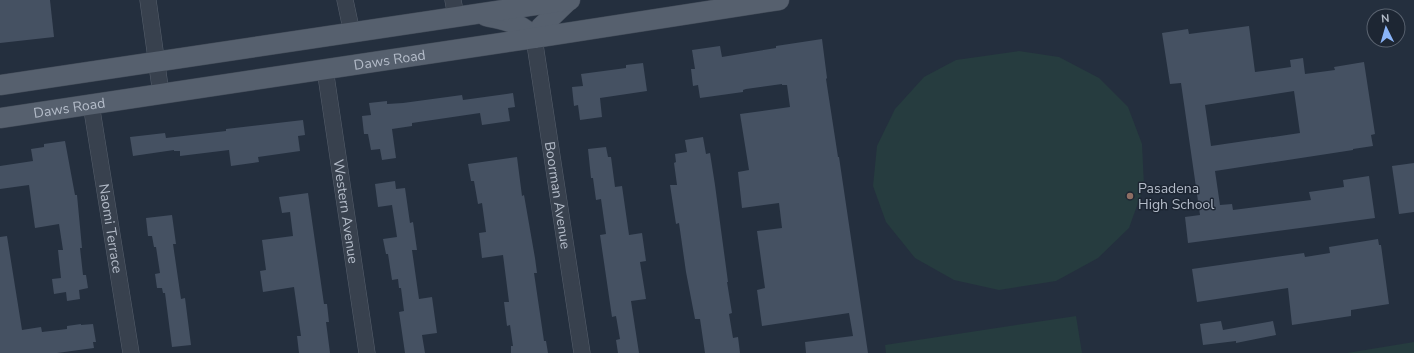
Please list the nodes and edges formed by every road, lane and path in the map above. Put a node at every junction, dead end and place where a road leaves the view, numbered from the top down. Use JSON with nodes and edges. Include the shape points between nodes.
{"nodes":[{"id":1,"x":148,"y":0,"type":"edge"},
{"id":2,"x":345,"y":0,"type":"edge"},
{"id":3,"x":569,"y":0,"type":"edge"},
{"id":4,"x":779,"y":0,"type":"edge"},
{"id":5,"x":455,"y":9,"type":"edge"},
{"id":6,"x":478,"y":14,"type":"junction"},
{"id":7,"x":352,"y":32,"type":"junction"},
{"id":8,"x":534,"y":38,"type":"junction"},
{"id":9,"x":157,"y":62,"type":"junction"},
{"id":10,"x":325,"y":69,"type":"junction"},
{"id":11,"x":0,"y":85,"type":"edge"},
{"id":12,"x":161,"y":94,"type":"junction"},
{"id":13,"x":91,"y":104,"type":"junction"},
{"id":14,"x":0,"y":118,"type":"edge"},
{"id":15,"x":131,"y":353,"type":"edge"},
{"id":16,"x":367,"y":353,"type":"edge"},
{"id":17,"x":582,"y":353,"type":"edge"}],
"edges":[{"from":1,"to":9,"type":"street"},
{"from":2,"to":7,"type":"street"},
{"from":3,"to":6,"type":"main road"},
{"from":3,"to":8,"type":"main road","via":[[541,27]]},
{"from":4,"to":8,"type":"main road","name":"Daws Road"},
{"from":5,"to":6,"type":"main road"},
{"from":5,"to":7,"type":"main road"},
{"from":6,"to":8,"type":"main road","via":[[517,24]]},
{"from":7,"to":9,"type":"main road"},
{"from":8,"to":10,"type":"main road","name":"Daws Road"},
{"from":8,"to":17,"type":"street","name":"Boorman Avenue"},
{"from":9,"to":11,"type":"main road"},
{"from":9,"to":12,"type":"street"},
{"from":10,"to":12,"type":"main road","name":"Daws Road"},
{"from":10,"to":16,"type":"street","name":"Western Avenue"},
{"from":12,"to":13,"type":"main road","name":"Daws Road"},
{"from":13,"to":14,"type":"main road","name":"Daws Road"},
{"from":13,"to":15,"type":"street","name":"Naomi Terrace"}]}
